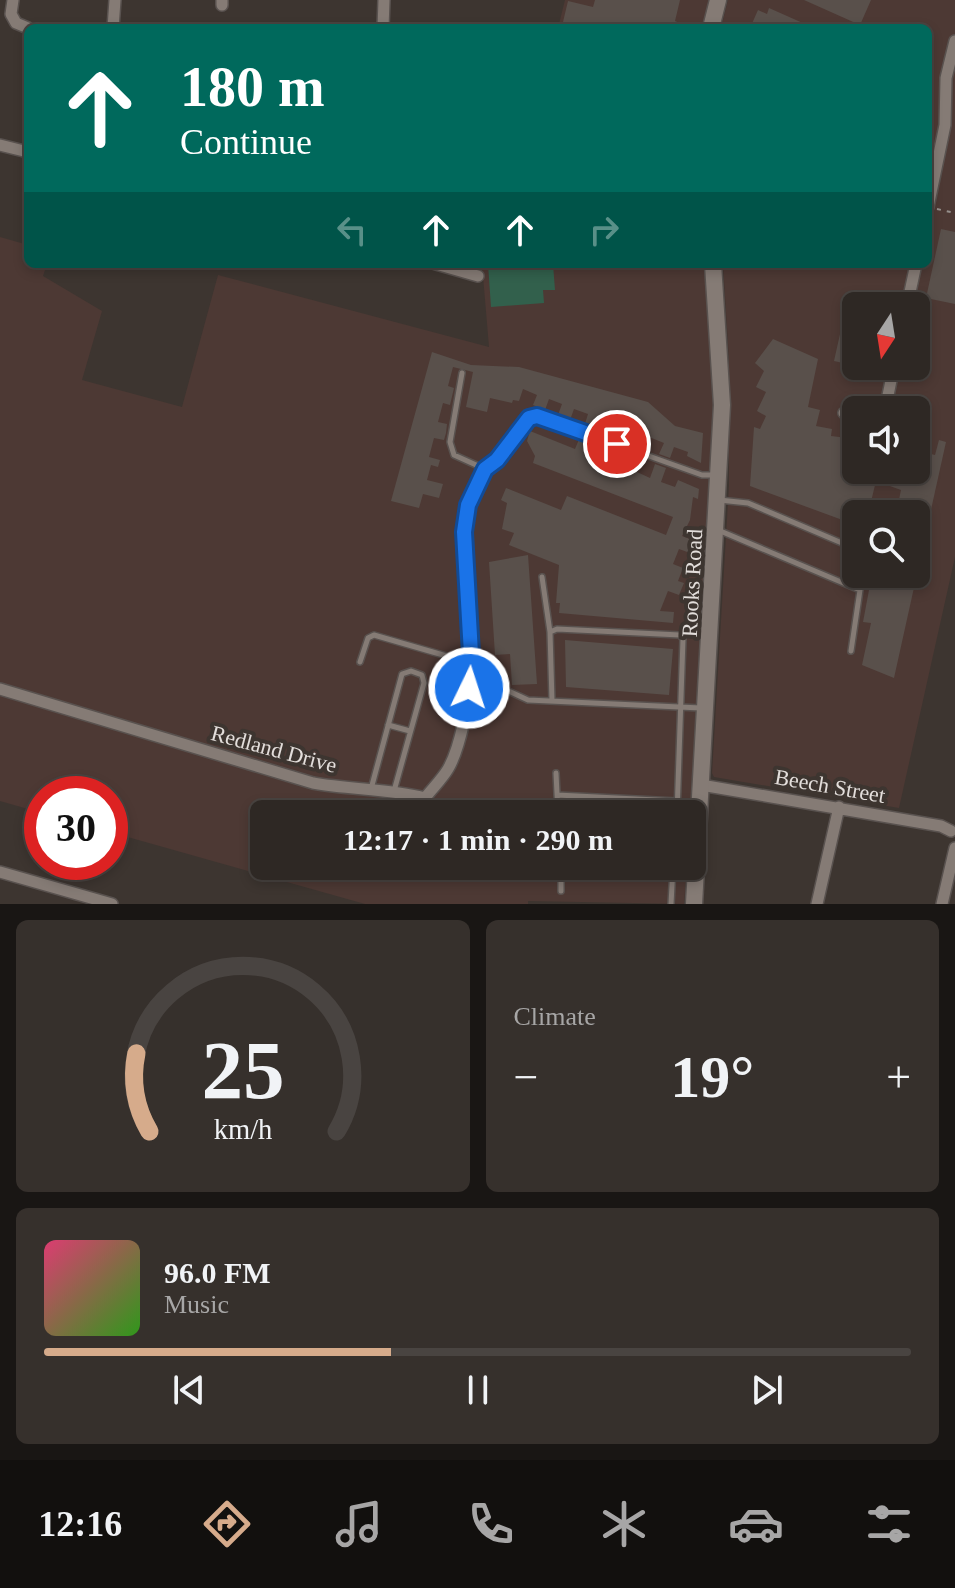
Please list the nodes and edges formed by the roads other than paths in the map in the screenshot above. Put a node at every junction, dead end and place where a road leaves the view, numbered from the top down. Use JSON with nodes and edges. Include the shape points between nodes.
{"nodes":[{"id":1,"x":13,"y":0,"type":"edge"},
{"id":2,"x":115,"y":0,"type":"edge"},
{"id":3,"x":384,"y":0,"type":"edge"},
{"id":4,"x":718,"y":0,"type":"edge"},
{"id":5,"x":113,"y":24,"type":"edge"},
{"id":6,"x":383,"y":24,"type":"edge"},
{"id":7,"x":712,"y":24,"type":"edge"},
{"id":8,"x":24,"y":26,"type":"edge"},
{"id":9,"x":955,"y":41,"type":"edge"},
{"id":10,"x":0,"y":145,"type":"edge"},
{"id":11,"x":24,"y":151,"type":"edge"},
{"id":12,"x":932,"y":188,"type":"edge"},
{"id":13,"x":450,"y":268,"type":"edge"},
{"id":14,"x":713,"y":268,"type":"edge"},
{"id":15,"x":915,"y":268,"type":"edge"},
{"id":16,"x":478,"y":276,"type":"dead end"},
{"id":17,"x":910,"y":292,"type":"edge"},
{"id":18,"x":462,"y":373,"type":"dead end"},
{"id":19,"x":497,"y":460,"type":"joint"},
{"id":20,"x":485,"y":469,"type":"junction"},
{"id":21,"x":719,"y":475,"type":"junction"},
{"id":22,"x":718,"y":500,"type":"junction"},
{"id":23,"x":717,"y":529,"type":"junction"},
{"id":24,"x":842,"y":543,"type":"edge"},
{"id":25,"x":542,"y":577,"type":"dead end"},
{"id":26,"x":860,"y":590,"type":"joint"},
{"id":27,"x":550,"y":632,"type":"junction"},
{"id":28,"x":851,"y":651,"type":"dead end"},
{"id":29,"x":472,"y":659,"type":"junction"},
{"id":30,"x":360,"y":662,"type":"dead end"},
{"id":31,"x":469,"y":688,"type":"junction"},
{"id":32,"x":0,"y":689,"type":"edge"},
{"id":33,"x":552,"y":701,"type":"junction"},
{"id":34,"x":681,"y":707,"type":"junction"},
{"id":35,"x":707,"y":708,"type":"junction"},
{"id":36,"x":388,"y":725,"type":"junction"},
{"id":37,"x":410,"y":731,"type":"junction"},
{"id":38,"x":556,"y":773,"type":"dead end"},
{"id":39,"x":371,"y":790,"type":"junction"},
{"id":40,"x":394,"y":791,"type":"junction"},
{"id":41,"x":701,"y":794,"type":"junction"},
{"id":42,"x":557,"y":795,"type":"junction"},
{"id":43,"x":557,"y":800,"type":"edge"},
{"id":44,"x":658,"y":800,"type":"edge"},
{"id":45,"x":678,"y":800,"type":"edge"},
{"id":46,"x":681,"y":800,"type":"edge"},
{"id":47,"x":701,"y":800,"type":"edge"},
{"id":48,"x":839,"y":807,"type":"junction"},
{"id":49,"x":954,"y":833,"type":"edge"},
{"id":50,"x":955,"y":848,"type":"edge"},
{"id":51,"x":0,"y":872,"type":"edge"},
{"id":52,"x":561,"y":880,"type":"edge"},
{"id":53,"x":672,"y":880,"type":"edge"},
{"id":54,"x":695,"y":880,"type":"edge"},
{"id":55,"x":561,"y":891,"type":"dead end"},
{"id":56,"x":112,"y":904,"type":"edge"},
{"id":57,"x":671,"y":904,"type":"edge"},
{"id":58,"x":694,"y":904,"type":"edge"},
{"id":59,"x":817,"y":904,"type":"edge"},
{"id":60,"x":942,"y":904,"type":"edge"}],
"edges":[{"from":1,"to":8,"type":"street","via":[[11,14]]},
{"from":2,"to":5,"type":"street"},
{"from":3,"to":6,"type":"street"},
{"from":4,"to":7,"type":"street"},
{"from":9,"to":12,"type":"street"},
{"from":10,"to":11,"type":"street"},
{"from":13,"to":16,"type":"street"},
{"from":14,"to":21,"type":"street","name":"Rooks Road","via":[[722,405]]},
{"from":15,"to":17,"type":"street"},
{"from":18,"to":20,"type":"lane","via":[[450,442],[454,455]]},
{"from":19,"to":20,"type":"street","name":"Redland Drive"},
{"from":19,"to":21,"type":"lane","via":[[514,434],[537,416],[702,475]]},
{"from":20,"to":29,"type":"street","name":"Redland Drive","via":[[468,505],[464,532]]},
{"from":21,"to":22,"type":"street","name":"Rooks Road"},
{"from":22,"to":23,"type":"street","name":"Rooks Road"},
{"from":22,"to":24,"type":"lane","via":[[748,503]]},
{"from":23,"to":26,"type":"lane"},
{"from":23,"to":35,"type":"street","name":"Rooks Road"},
{"from":25,"to":27,"type":"lane"},
{"from":26,"to":28,"type":"lane"},
{"from":27,"to":33,"type":"lane"},
{"from":27,"to":34,"type":"lane","via":[[680,635]]},
{"from":29,"to":30,"type":"lane","via":[[374,635]]},
{"from":29,"to":31,"type":"street","name":"Redland Drive"},
{"from":31,"to":33,"type":"lane","via":[[504,689],[528,700]]},
{"from":31,"to":40,"type":"street","name":"Redland Drive","via":[[449,768],[425,798]]},
{"from":32,"to":39,"type":"street","name":"Redland Drive","via":[[313,783]]},
{"from":33,"to":34,"type":"lane"},
{"from":34,"to":35,"type":"lane"},
{"from":34,"to":45,"type":"lane"},
{"from":35,"to":41,"type":"street","name":"Rooks Road"},
{"from":36,"to":37,"type":"lane"},
{"from":36,"to":37,"type":"lane","via":[[402,674],[411,671],[422,675],[424,683]]},
{"from":36,"to":39,"type":"lane"},
{"from":37,"to":40,"type":"lane"},
{"from":38,"to":42,"type":"lane"},
{"from":39,"to":40,"type":"street","name":"Redland Drive"},
{"from":41,"to":46,"type":"lane"},
{"from":41,"to":47,"type":"street","name":"Rooks Road"},
{"from":41,"to":48,"type":"street","name":"Beech Street"},
{"from":42,"to":43,"type":"lane"},
{"from":42,"to":44,"type":"lane"},
{"from":48,"to":49,"type":"street","name":"Beech Street"},
{"from":48,"to":59,"type":"street"},
{"from":50,"to":60,"type":"street"},
{"from":51,"to":56,"type":"street"},
{"from":52,"to":55,"type":"lane"},
{"from":53,"to":57,"type":"lane"},
{"from":54,"to":58,"type":"street","name":"Rooks Road"}]}
